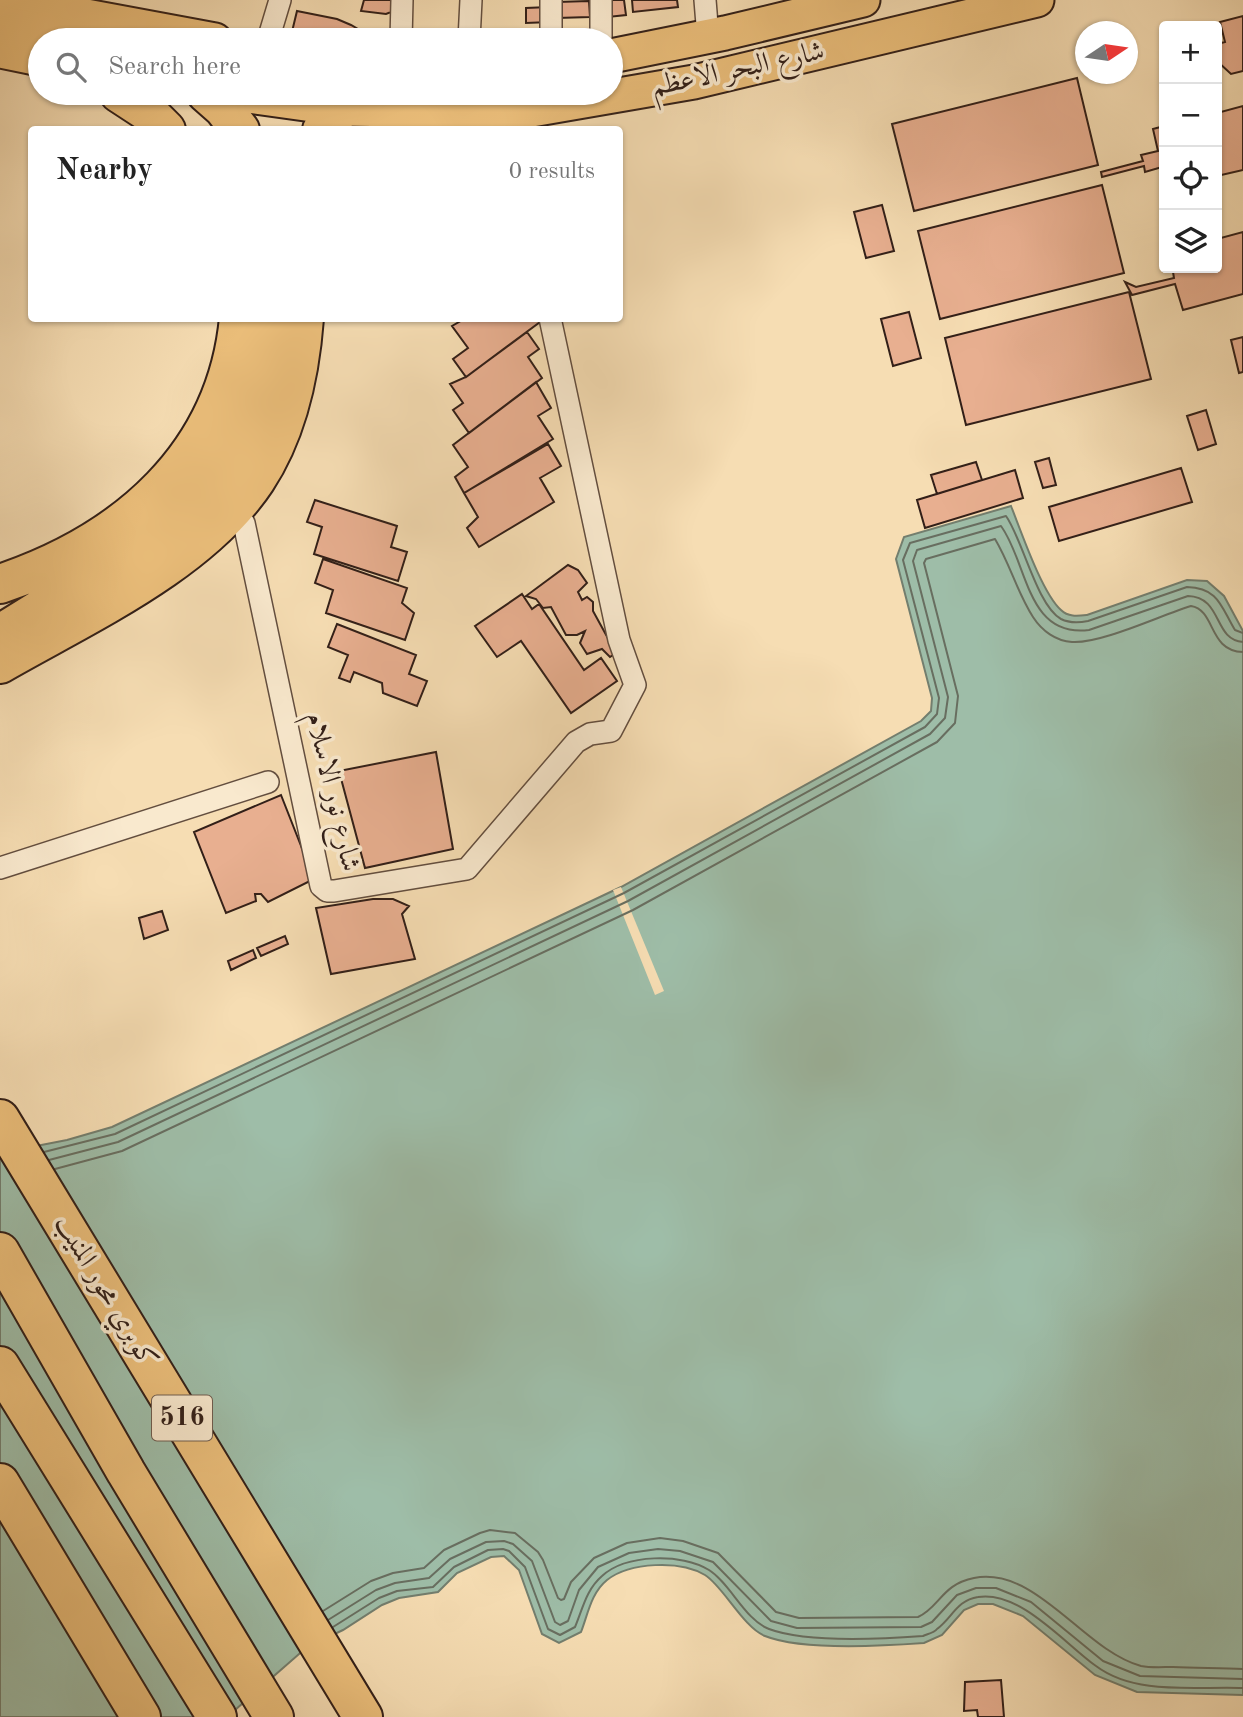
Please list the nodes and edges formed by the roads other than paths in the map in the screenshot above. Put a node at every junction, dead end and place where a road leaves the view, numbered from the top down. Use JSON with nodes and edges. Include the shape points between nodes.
{"nodes":[{"id":1,"x":0,"y":0,"type":"edge"},
{"id":2,"x":280,"y":0,"type":"edge"},
{"id":3,"x":401,"y":0,"type":"edge"},
{"id":4,"x":471,"y":0,"type":"edge"},
{"id":5,"x":551,"y":0,"type":"edge"},
{"id":6,"x":601,"y":0,"type":"edge"},
{"id":7,"x":705,"y":0,"type":"edge"},
{"id":8,"x":863,"y":0,"type":"edge"},
{"id":9,"x":1037,"y":0,"type":"edge"},
{"id":10,"x":64,"y":17,"type":"edge"},
{"id":11,"x":0,"y":25,"type":"edge"},
{"id":12,"x":136,"y":28,"type":"edge"},
{"id":13,"x":272,"y":28,"type":"edge"},
{"id":14,"x":401,"y":28,"type":"edge"},
{"id":15,"x":470,"y":28,"type":"edge"},
{"id":16,"x":551,"y":28,"type":"edge"},
{"id":17,"x":601,"y":28,"type":"edge"},
{"id":18,"x":708,"y":37,"type":"junction"},
{"id":19,"x":0,"y":51,"type":"edge"},
{"id":20,"x":623,"y":54,"type":"edge"},
{"id":21,"x":28,"y":57,"type":"edge"},
{"id":22,"x":623,"y":98,"type":"edge"},
{"id":23,"x":137,"y":105,"type":"edge"},
{"id":24,"x":220,"y":105,"type":"edge"},
{"id":25,"x":275,"y":105,"type":"edge"},
{"id":26,"x":593,"y":105,"type":"edge"},
{"id":27,"x":332,"y":119,"type":"edge"},
{"id":28,"x":522,"y":121,"type":"edge"},
{"id":29,"x":162,"y":126,"type":"edge"},
{"id":30,"x":237,"y":126,"type":"edge"},
{"id":31,"x":238,"y":322,"type":"edge"},
{"id":32,"x":276,"y":322,"type":"edge"},
{"id":33,"x":303,"y":322,"type":"edge"},
{"id":34,"x":551,"y":322,"type":"edge"},
{"id":35,"x":244,"y":523,"type":"dead end"},
{"id":36,"x":0,"y":584,"type":"edge"},
{"id":37,"x":0,"y":634,"type":"edge"},
{"id":38,"x":0,"y":664,"type":"edge"},
{"id":39,"x":268,"y":782,"type":"dead end"},
{"id":40,"x":0,"y":868,"type":"edge"},
{"id":41,"x":0,"y":1119,"type":"edge"},
{"id":42,"x":0,"y":1252,"type":"edge"},
{"id":43,"x":0,"y":1366,"type":"edge"},
{"id":44,"x":0,"y":1483,"type":"edge"},
{"id":45,"x":141,"y":1717,"type":"edge"},
{"id":46,"x":217,"y":1717,"type":"edge"},
{"id":47,"x":274,"y":1717,"type":"edge"},
{"id":48,"x":363,"y":1717,"type":"edge"}],
"edges":[{"from":1,"to":10,"type":"main road"},
{"from":2,"to":13,"type":"street"},
{"from":3,"to":14,"type":"street"},
{"from":4,"to":15,"type":"street"},
{"from":5,"to":16,"type":"street"},
{"from":6,"to":17,"type":"street"},
{"from":7,"to":18,"type":"street"},
{"from":8,"to":18,"type":"main road","name":"شارع البحر الاعظم"},
{"from":9,"to":22,"type":"main road","name":"شارع البحر الاعظم"},
{"from":10,"to":11,"type":"highway"},
{"from":10,"to":12,"type":"main road"},
{"from":18,"to":20,"type":"main road","name":"شارع البحر الاعظم"},
{"from":19,"to":21,"type":"main road"},
{"from":23,"to":29,"type":"highway"},
{"from":24,"to":30,"type":"highway"},
{"from":25,"to":27,"type":"main road","name":"شارع البحر الاعظم"},
{"from":26,"to":28,"type":"main road","name":"شارع البحر الاعظم"},
{"from":27,"to":28,"type":"main road","name":"شارع البحر الاعظم"},
{"from":31,"to":36,"type":"highway","via":[[232,367],[215,412],[191,454],[160,491],[81,548]]},
{"from":32,"to":37,"type":"highway","via":[[267,375],[253,412],[213,481],[187,511],[156,537]]},
{"from":33,"to":38,"type":"highway","via":[[295,385],[279,434],[257,479],[225,518],[188,550],[104,607]]},
{"from":34,"to":35,"type":"street","name":"شارع نور الاسلام","via":[[619,640],[635,685],[611,731],[576,742],[467,870],[334,891],[321,886]]},
{"from":39,"to":40,"type":"street"},
{"from":41,"to":48,"type":"highway","name":"كوبري محور المنيب","number":"516"},
{"from":42,"to":47,"type":"highway","number":"516"},
{"from":43,"to":46,"type":"highway"},
{"from":44,"to":45,"type":"highway"}]}
